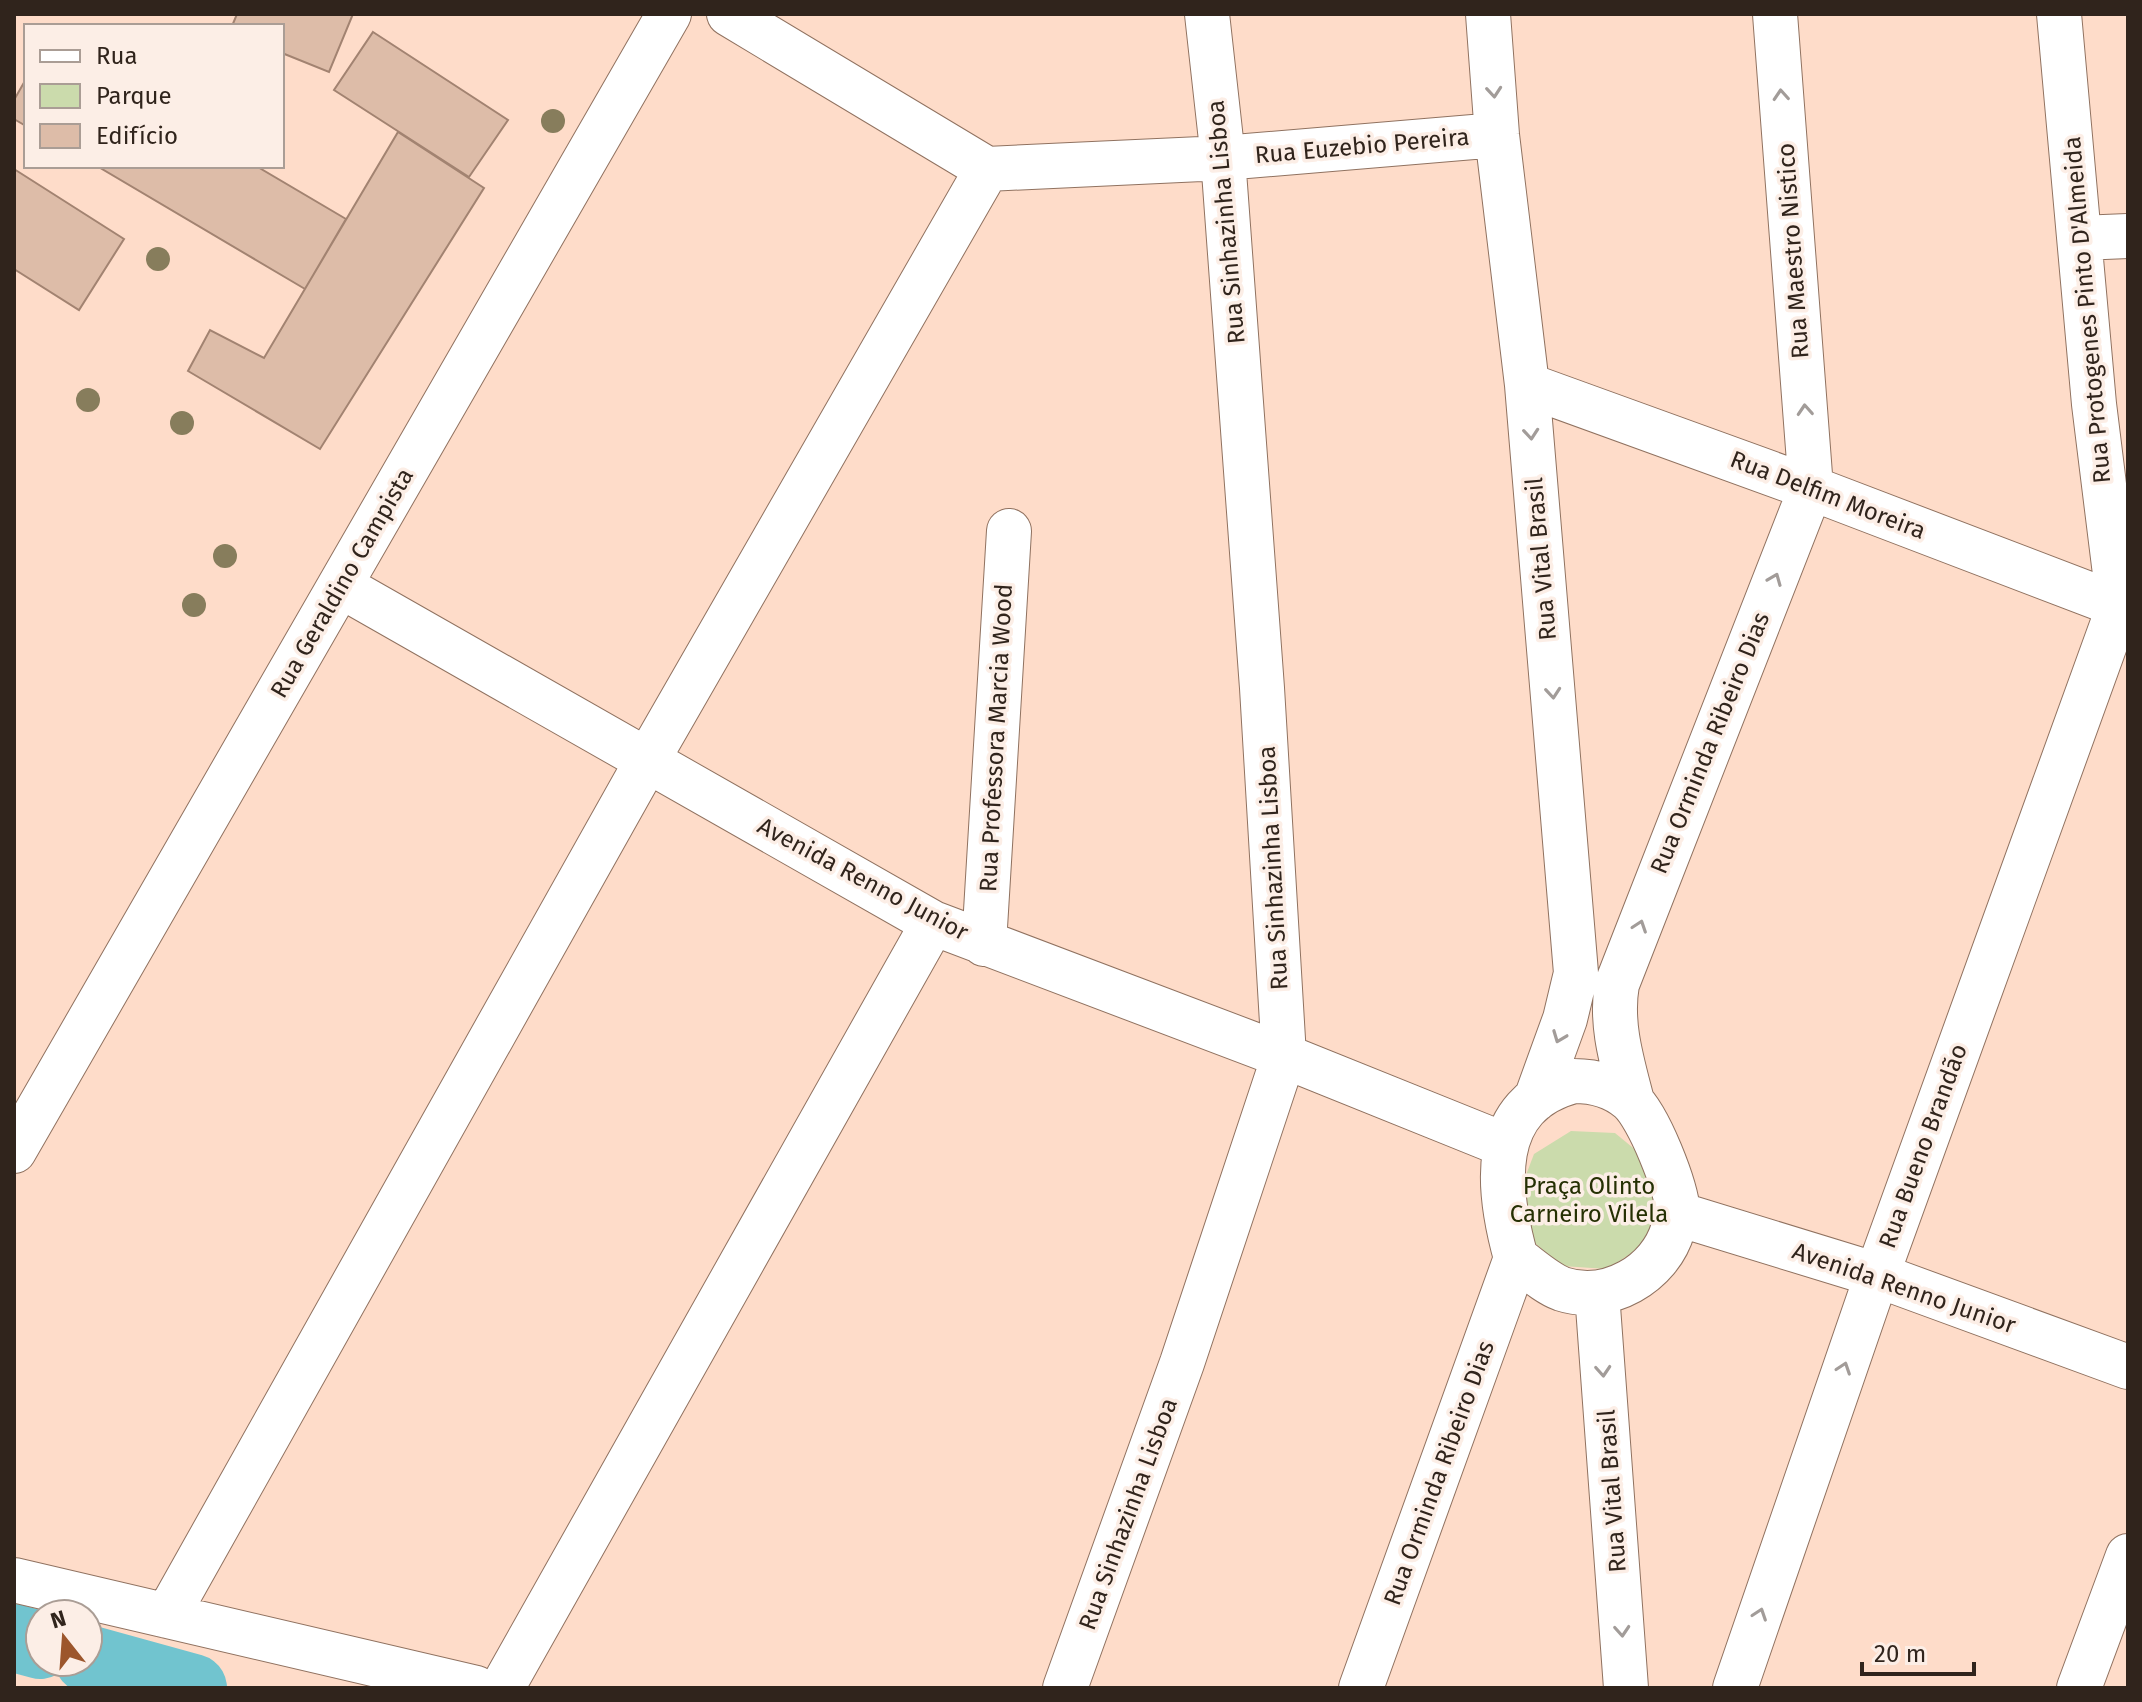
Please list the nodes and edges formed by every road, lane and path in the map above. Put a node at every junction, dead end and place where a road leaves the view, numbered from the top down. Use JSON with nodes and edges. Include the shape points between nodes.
{"nodes":[{"id":1,"x":669,"y":14,"type":"edge"},
{"id":2,"x":729,"y":14,"type":"edge"},
{"id":3,"x":1207,"y":14,"type":"edge"},
{"id":4,"x":1488,"y":14,"type":"edge"},
{"id":5,"x":1775,"y":14,"type":"edge"},
{"id":6,"x":2059,"y":14,"type":"edge"},
{"id":7,"x":1497,"y":135,"type":"junction"},
{"id":8,"x":1223,"y":158,"type":"junction"},
{"id":9,"x":987,"y":169,"type":"junction"},
{"id":10,"x":2128,"y":236,"type":"edge"},
{"id":11,"x":2080,"y":238,"type":"junction"},
{"id":12,"x":1527,"y":385,"type":"junction"},
{"id":13,"x":1811,"y":488,"type":"junction"},
{"id":14,"x":1009,"y":531,"type":"dead end"},
{"id":15,"x":341,"y":586,"type":"junction"},
{"id":16,"x":2123,"y":608,"type":"edge"},
{"id":17,"x":648,"y":759,"type":"junction"},
{"id":18,"x":933,"y":923,"type":"junction"},
{"id":19,"x":984,"y":944,"type":"junction"},
{"id":20,"x":1284,"y":1056,"type":"junction"},
{"id":21,"x":1536,"y":1099,"type":"junction"},
{"id":22,"x":1632,"y":1101,"type":"junction"},
{"id":23,"x":1505,"y":1145,"type":"junction"},
{"id":24,"x":14,"y":1151,"type":"edge"},
{"id":25,"x":1678,"y":1214,"type":"junction"},
{"id":26,"x":1516,"y":1258,"type":"junction"},
{"id":27,"x":1877,"y":1275,"type":"junction"},
{"id":28,"x":1597,"y":1293,"type":"junction"},
{"id":29,"x":2128,"y":1367,"type":"edge"},
{"id":30,"x":2128,"y":1556,"type":"edge"},
{"id":31,"x":14,"y":1580,"type":"edge"},
{"id":32,"x":167,"y":1616,"type":"junction"},
{"id":33,"x":476,"y":1688,"type":"edge"},
{"id":34,"x":502,"y":1688,"type":"edge"},
{"id":35,"x":1065,"y":1688,"type":"edge"},
{"id":36,"x":1361,"y":1688,"type":"edge"},
{"id":37,"x":1626,"y":1688,"type":"edge"},
{"id":38,"x":1735,"y":1688,"type":"edge"},
{"id":39,"x":2079,"y":1688,"type":"edge"}],
"edges":[{"from":1,"to":15,"type":"street","name":"Rua Geraldino Campista"},
{"from":2,"to":9,"type":"street"},
{"from":3,"to":8,"type":"street","name":"Rua Sinhazinha Lisboa"},
{"from":4,"to":7,"type":"street","name":"Rua Vital Brasil","one_way":true},
{"from":13,"to":5,"type":"street","name":"Rua Maestro Nistico","one_way":true},
{"from":6,"to":11,"type":"street","name":"Rua Protogenes Pinto D'Almeida"},
{"from":7,"to":8,"type":"street","name":"Rua Euzebio Pereira"},
{"from":7,"to":12,"type":"street","name":"Rua Vital Brasil"},
{"from":8,"to":9,"type":"street","name":"Rua Euzebio Pereira"},
{"from":8,"to":20,"type":"street","name":"Rua Sinhazinha Lisboa"},
{"from":9,"to":17,"type":"street"},
{"from":10,"to":11,"type":"street"},
{"from":11,"to":16,"type":"street","name":"Rua Protogenes Pinto D'Almeida","via":[[2094,404]]},
{"from":12,"to":13,"type":"street","name":"Rua Delfim Moreira"},
{"from":12,"to":21,"type":"street","name":"Rua Vital Brasil","one_way":true,"via":[[1576,973]]},
{"from":13,"to":16,"type":"street","name":"Rua Delfim Moreira"},
{"from":22,"to":13,"type":"street","name":"Rua Orminda Ribeiro Dias","one_way":true,"via":[[1616,1039],[1617,984]]},
{"from":14,"to":19,"type":"street","name":"Rua Professora Marcia Wood"},
{"from":15,"to":17,"type":"street","name":"Avenida Renno Junior"},
{"from":15,"to":24,"type":"street","name":"Rua Geraldino Campista"},
{"from":16,"to":27,"type":"street","name":"Rua Bueno Brandão"},
{"from":17,"to":18,"type":"street","name":"Avenida Renno Junior"},
{"from":17,"to":32,"type":"street"},
{"from":18,"to":19,"type":"street","name":"Avenida Renno Junior"},
{"from":18,"to":34,"type":"street"},
{"from":19,"to":20,"type":"street","name":"Avenida Renno Junior"},
{"from":20,"to":23,"type":"street","name":"Avenida Renno Junior"},
{"from":20,"to":35,"type":"street","name":"Rua Sinhazinha Lisboa","via":[[1182,1363]]},
{"from":21,"to":22,"type":"street","via":[[1558,1085],[1592,1081]]},
{"from":21,"to":23,"type":"street","via":[[1518,1118]]},
{"from":22,"to":25,"type":"street","via":[[1661,1153]]},
{"from":23,"to":26,"type":"street","via":[[1501,1181]]},
{"from":25,"to":27,"type":"street","name":"Avenida Renno Junior"},
{"from":25,"to":28,"type":"street","via":[[1669,1242],[1653,1266],[1635,1280]]},
{"from":26,"to":28,"type":"street","via":[[1562,1289]]},
{"from":26,"to":36,"type":"street","name":"Rua Orminda Ribeiro Dias"},
{"from":27,"to":29,"type":"street","name":"Avenida Renno Junior"},
{"from":38,"to":27,"type":"street","name":"Rua Bueno Brandão","one_way":true},
{"from":28,"to":37,"type":"street","name":"Rua Vital Brasil","one_way":true},
{"from":30,"to":39,"type":"street"},
{"from":31,"to":32,"type":"street"},
{"from":32,"to":33,"type":"street"}]}
